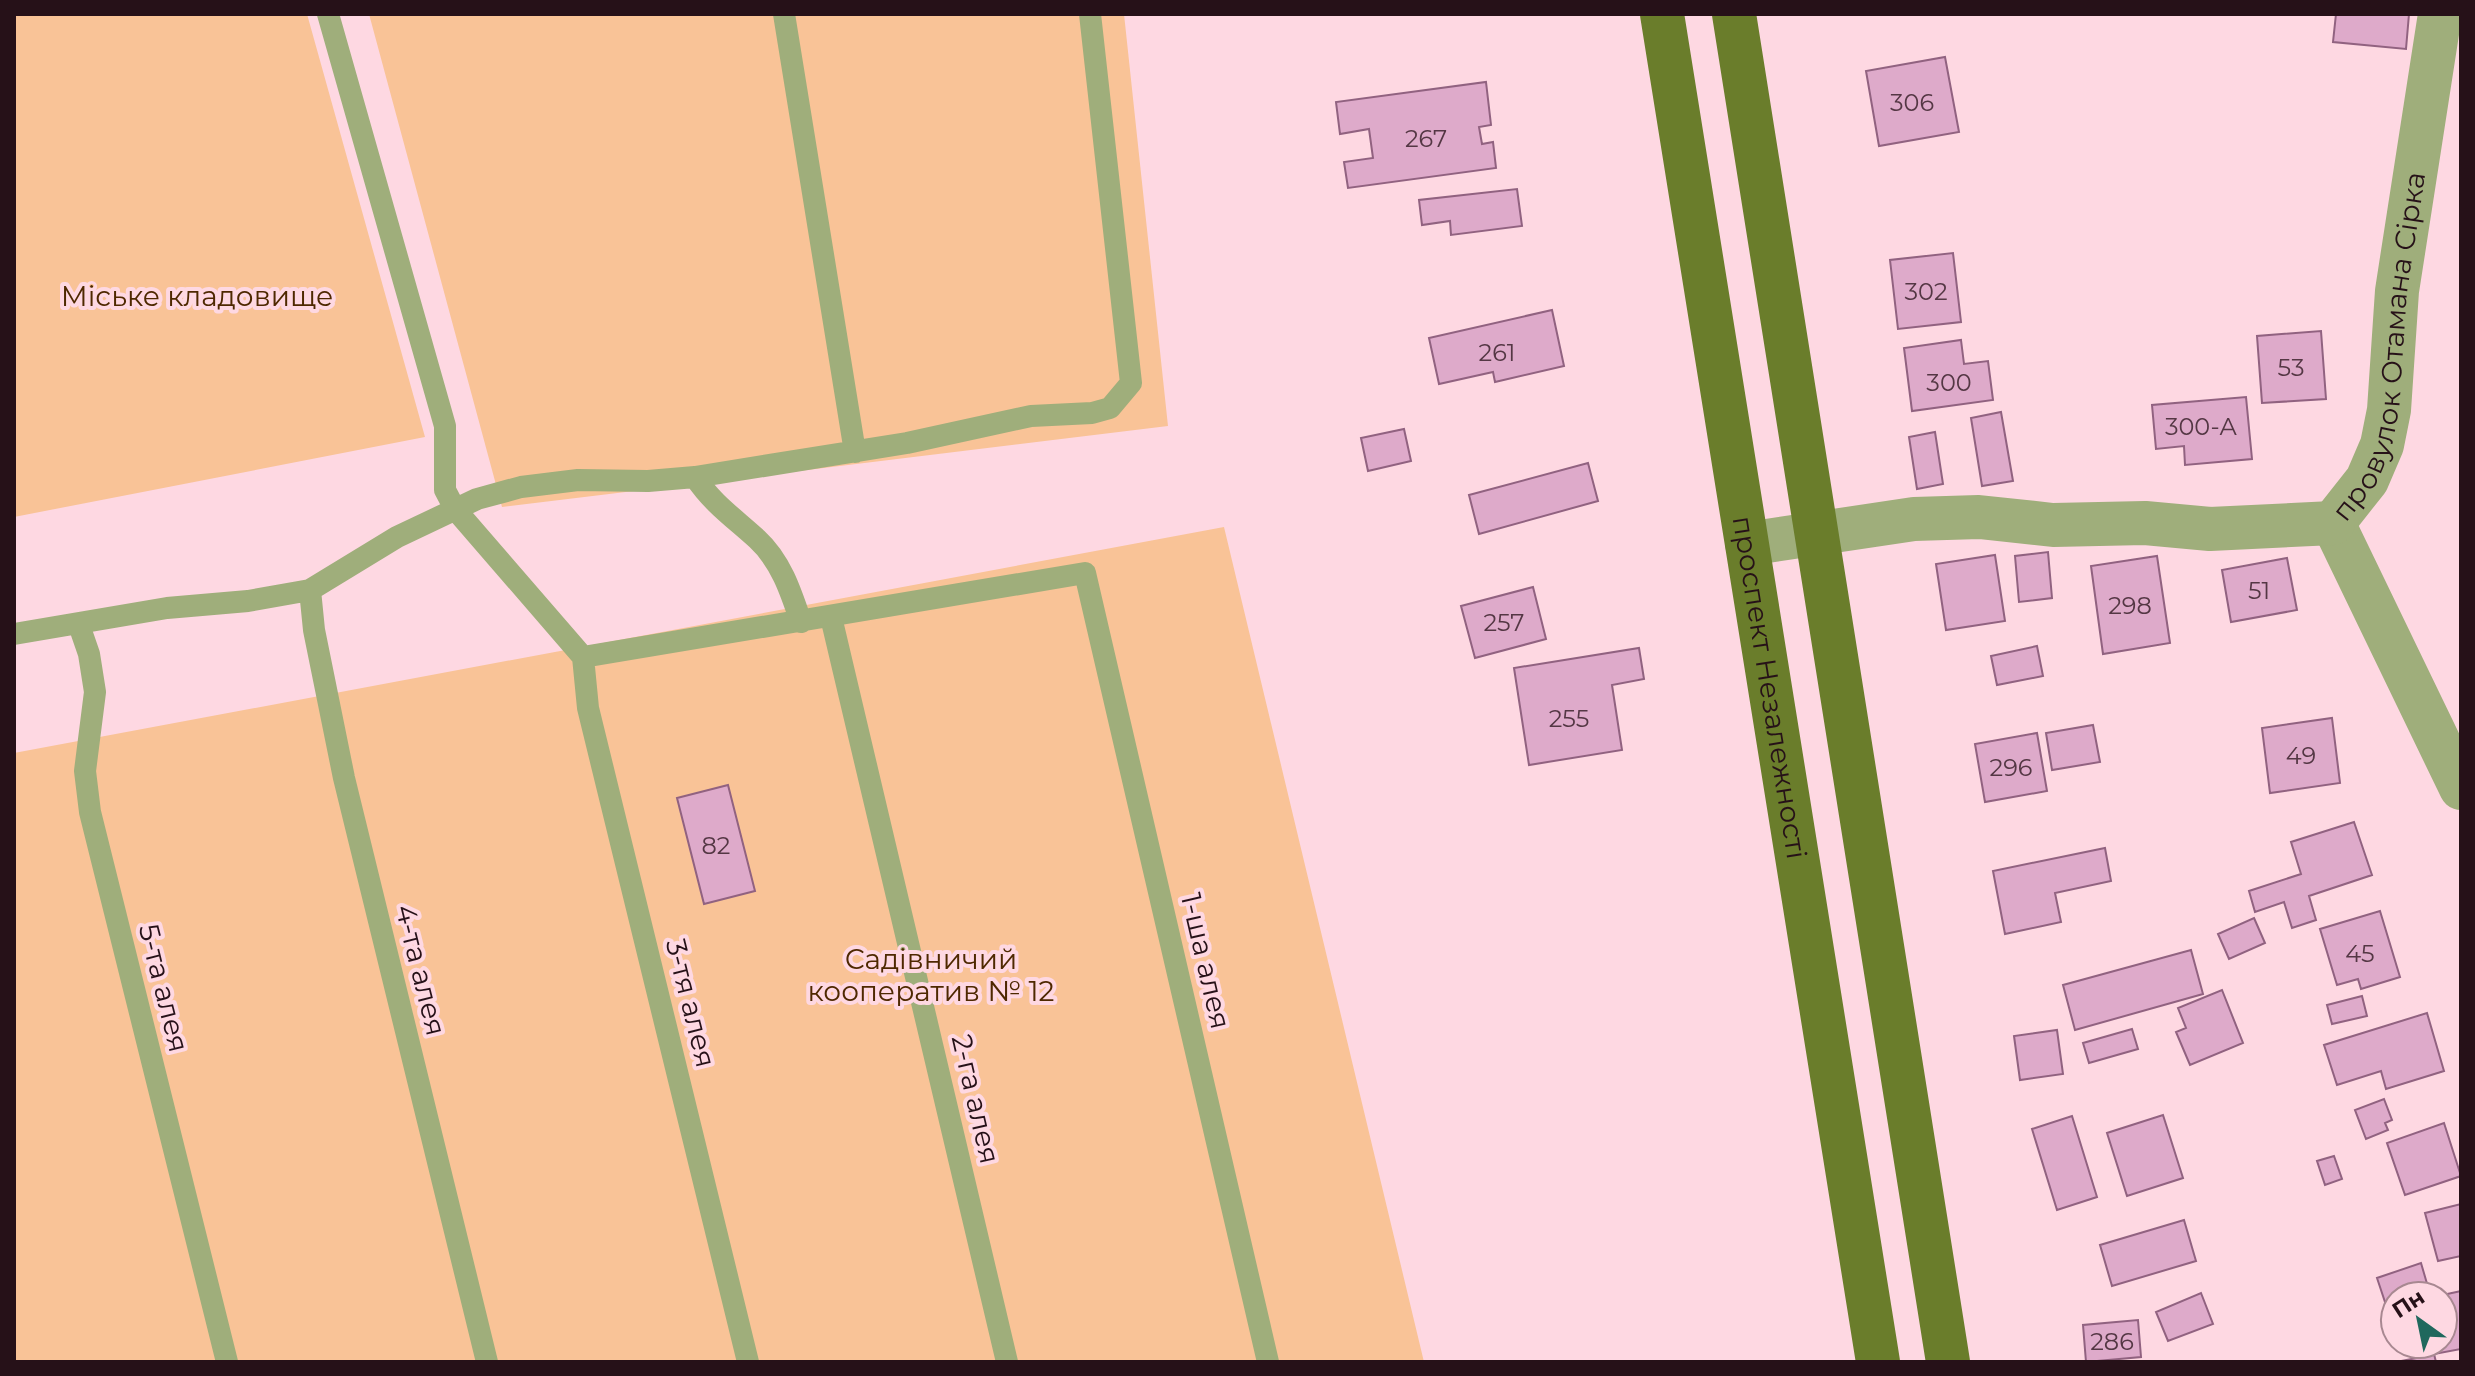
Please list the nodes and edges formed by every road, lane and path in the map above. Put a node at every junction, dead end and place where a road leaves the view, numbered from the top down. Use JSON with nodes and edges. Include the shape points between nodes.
{"nodes":[{"id":1,"x":328,"y":14,"type":"edge"},
{"id":2,"x":784,"y":14,"type":"edge"},
{"id":3,"x":1090,"y":14,"type":"edge"},
{"id":4,"x":1662,"y":14,"type":"edge"},
{"id":5,"x":1734,"y":14,"type":"edge"},
{"id":6,"x":2440,"y":14,"type":"edge"},
{"id":7,"x":855,"y":452,"type":"junction"},
{"id":8,"x":695,"y":477,"type":"junction"},
{"id":9,"x":455,"y":509,"type":"junction"},
{"id":10,"x":2333,"y":523,"type":"junction"},
{"id":11,"x":1816,"y":532,"type":"junction"},
{"id":12,"x":1747,"y":544,"type":"junction"},
{"id":13,"x":310,"y":590,"type":"junction"},
{"id":14,"x":831,"y":617,"type":"junction"},
{"id":15,"x":801,"y":622,"type":"junction"},
{"id":16,"x":79,"y":625,"type":"junction"},
{"id":17,"x":14,"y":634,"type":"edge"},
{"id":18,"x":583,"y":657,"type":"junction"},
{"id":19,"x":2461,"y":788,"type":"edge"},
{"id":20,"x":227,"y":1362,"type":"edge"},
{"id":21,"x":487,"y":1362,"type":"edge"},
{"id":22,"x":748,"y":1362,"type":"edge"},
{"id":23,"x":1007,"y":1362,"type":"edge"},
{"id":24,"x":1268,"y":1362,"type":"edge"},
{"id":25,"x":1878,"y":1362,"type":"edge"},
{"id":26,"x":1948,"y":1362,"type":"edge"}],
"edges":[{"from":1,"to":9,"type":"lane","via":[[445,426],[445,490]]},
{"from":2,"to":7,"type":"lane"},
{"from":3,"to":7,"type":"lane","via":[[1131,383],[1110,408],[1092,413],[1031,416]]},
{"from":4,"to":12,"type":"main road","name":"проспект Незалежності"},
{"from":5,"to":11,"type":"main road"},
{"from":6,"to":10,"type":"street","name":"провулок Отамана Сірка","via":[[2397,291],[2382,445],[2367,480]]},
{"from":7,"to":8,"type":"lane"},
{"from":8,"to":9,"type":"lane","via":[[544,483]]},
{"from":8,"to":15,"type":"lane","via":[[721,510],[759,541],[787,580]]},
{"from":9,"to":13,"type":"lane"},
{"from":9,"to":18,"type":"lane"},
{"from":10,"to":11,"type":"street","via":[[2210,529],[2145,523],[2053,525],[1979,517]]},
{"from":10,"to":19,"type":"street","name":"провулок Отамана Сірка"},
{"from":11,"to":12,"type":"street"},
{"from":11,"to":26,"type":"main road"},
{"from":12,"to":25,"type":"main road","name":"проспект Незалежності"},
{"from":13,"to":16,"type":"lane"},
{"from":13,"to":21,"type":"lane","name":"4-та алея","via":[[344,778]]},
{"from":14,"to":15,"type":"lane"},
{"from":14,"to":23,"type":"lane","name":"2-га алея"},
{"from":14,"to":24,"type":"lane","name":"1-ша алея","via":[[1085,573]]},
{"from":15,"to":18,"type":"lane"},
{"from":16,"to":17,"type":"lane"},
{"from":16,"to":20,"type":"lane","name":"5-та алея","via":[[95,692],[85,771],[90,812]]},
{"from":18,"to":22,"type":"lane","name":"3-тя алея","via":[[588,708]]}]}
